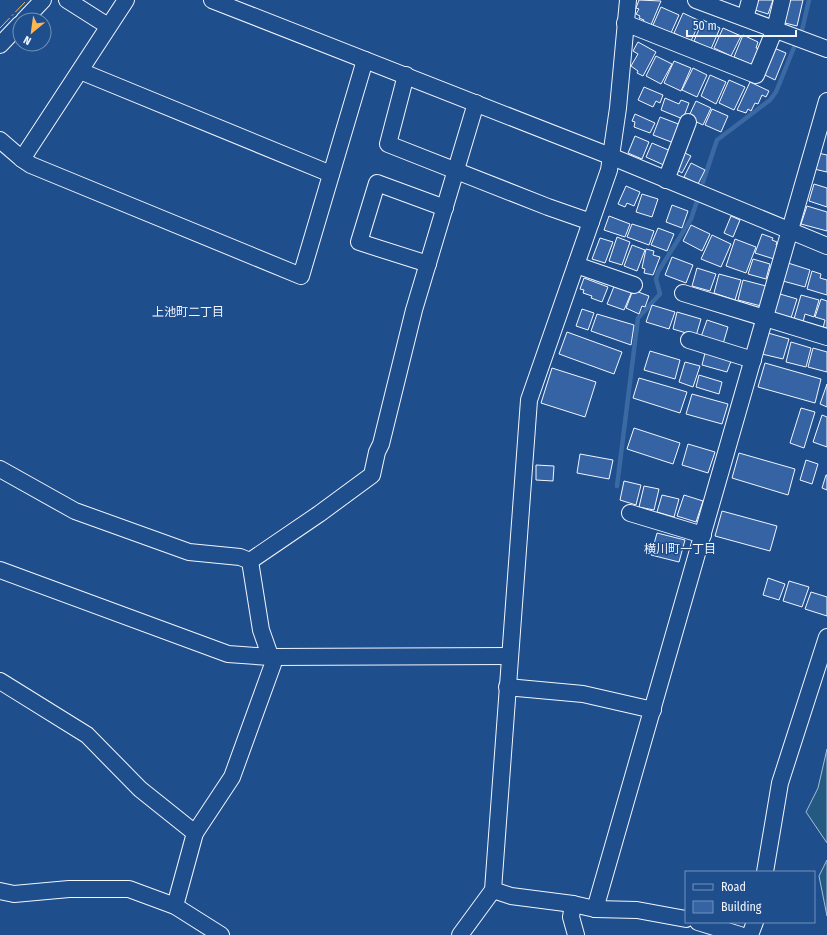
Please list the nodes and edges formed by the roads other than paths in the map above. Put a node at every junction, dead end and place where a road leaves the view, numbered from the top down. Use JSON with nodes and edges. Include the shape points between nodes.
{"nodes":[{"id":1,"x":43,"y":0,"type":"edge"},
{"id":2,"x":67,"y":0,"type":"edge"},
{"id":3,"x":126,"y":0,"type":"edge"},
{"id":4,"x":212,"y":0,"type":"edge"},
{"id":5,"x":628,"y":0,"type":"edge"},
{"id":6,"x":696,"y":0,"type":"edge"},
{"id":7,"x":750,"y":0,"type":"edge"},
{"id":8,"x":782,"y":0,"type":"edge"},
{"id":9,"x":32,"y":12,"type":"edge"},
{"id":10,"x":745,"y":18,"type":"junction"},
{"id":11,"x":625,"y":23,"type":"junction"},
{"id":12,"x":108,"y":26,"type":"junction"},
{"id":13,"x":774,"y":29,"type":"junction"},
{"id":14,"x":12,"y":32,"type":"edge"},
{"id":15,"x":0,"y":45,"type":"edge"},
{"id":16,"x":827,"y":49,"type":"edge"},
{"id":17,"x":365,"y":60,"type":"junction"},
{"id":18,"x":80,"y":71,"type":"junction"},
{"id":19,"x":406,"y":75,"type":"junction"},
{"id":20,"x":827,"y":101,"type":"edge"},
{"id":21,"x":476,"y":103,"type":"junction"},
{"id":22,"x":688,"y":122,"type":"dead end"},
{"id":23,"x":0,"y":140,"type":"edge"},
{"id":24,"x":610,"y":156,"type":"junction"},
{"id":25,"x":22,"y":160,"type":"junction"},
{"id":26,"x":456,"y":171,"type":"junction"},
{"id":27,"x":331,"y":174,"type":"junction"},
{"id":28,"x":666,"y":180,"type":"junction"},
{"id":29,"x":445,"y":208,"type":"junction"},
{"id":30,"x":591,"y":222,"type":"junction"},
{"id":31,"x":790,"y":232,"type":"junction"},
{"id":32,"x":827,"y":246,"type":"edge"},
{"id":33,"x":428,"y":264,"type":"junction"},
{"id":34,"x":576,"y":265,"type":"junction"},
{"id":35,"x":634,"y":285,"type":"dead end"},
{"id":36,"x":683,"y":293,"type":"dead end"},
{"id":37,"x":765,"y":319,"type":"junction"},
{"id":38,"x":827,"y":337,"type":"edge"},
{"id":39,"x":689,"y":340,"type":"dead end"},
{"id":40,"x":753,"y":360,"type":"junction"},
{"id":41,"x":0,"y":469,"type":"edge"},
{"id":42,"x":630,"y":513,"type":"dead end"},
{"id":43,"x":703,"y":535,"type":"junction"},
{"id":44,"x":250,"y":560,"type":"junction"},
{"id":45,"x":0,"y":570,"type":"edge"},
{"id":46,"x":827,"y":637,"type":"edge"},
{"id":47,"x":510,"y":656,"type":"junction"},
{"id":48,"x":270,"y":657,"type":"junction"},
{"id":49,"x":0,"y":681,"type":"edge"},
{"id":50,"x":507,"y":687,"type":"junction"},
{"id":51,"x":653,"y":710,"type":"junction"},
{"id":52,"x":195,"y":834,"type":"junction"},
{"id":53,"x":765,"y":871,"type":"edge"},
{"id":54,"x":493,"y":890,"type":"junction"},
{"id":55,"x":0,"y":891,"type":"edge"},
{"id":56,"x":573,"y":904,"type":"junction"},
{"id":57,"x":175,"y":906,"type":"junction"},
{"id":58,"x":595,"y":909,"type":"junction"},
{"id":59,"x":685,"y":919,"type":"edge"},
{"id":60,"x":701,"y":923,"type":"edge"},
{"id":61,"x":755,"y":923,"type":"edge"},
{"id":62,"x":221,"y":935,"type":"edge"},
{"id":63,"x":460,"y":935,"type":"edge"},
{"id":64,"x":576,"y":935,"type":"edge"},
{"id":65,"x":740,"y":935,"type":"edge"},
{"id":66,"x":750,"y":935,"type":"edge"}],
"edges":[{"from":1,"to":9,"type":"street"},
{"from":2,"to":12,"type":"street"},
{"from":3,"to":12,"type":"street"},
{"from":4,"to":17,"type":"street"},
{"from":5,"to":11,"type":"street"},
{"from":6,"to":10,"type":"street"},
{"from":7,"to":10,"type":"street"},
{"from":8,"to":13,"type":"street"},
{"from":10,"to":13,"type":"street"},
{"from":11,"to":13,"type":"street","via":[[756,75]]},
{"from":11,"to":24,"type":"street","via":[[618,108]]},
{"from":12,"to":18,"type":"street"},
{"from":13,"to":16,"type":"street"},
{"from":14,"to":15,"type":"street"},
{"from":17,"to":19,"type":"street"},
{"from":17,"to":27,"type":"street"},
{"from":18,"to":25,"type":"street"},
{"from":18,"to":27,"type":"street"},
{"from":19,"to":21,"type":"street"},
{"from":19,"to":26,"type":"street","via":[[388,144]]},
{"from":20,"to":31,"type":"street"},
{"from":21,"to":24,"type":"street"},
{"from":21,"to":26,"type":"street"},
{"from":22,"to":28,"type":"street"},
{"from":23,"to":25,"type":"street"},
{"from":24,"to":28,"type":"street"},
{"from":24,"to":30,"type":"street","via":[[609,170]]},
{"from":25,"to":27,"type":"street","via":[[301,276]]},
{"from":26,"to":29,"type":"street"},
{"from":26,"to":30,"type":"street"},
{"from":28,"to":31,"type":"street"},
{"from":29,"to":33,"type":"street"},
{"from":29,"to":33,"type":"street","via":[[377,183],[359,242]]},
{"from":30,"to":34,"type":"street"},
{"from":31,"to":32,"type":"street"},
{"from":31,"to":37,"type":"street"},
{"from":33,"to":44,"type":"street","via":[[372,475]]},
{"from":34,"to":35,"type":"street"},
{"from":34,"to":47,"type":"street","via":[[530,400]]},
{"from":36,"to":37,"type":"street"},
{"from":37,"to":38,"type":"street"},
{"from":37,"to":40,"type":"street"},
{"from":39,"to":40,"type":"street"},
{"from":40,"to":43,"type":"street"},
{"from":41,"to":44,"type":"street","via":[[75,510],[189,552]]},
{"from":42,"to":43,"type":"street"},
{"from":43,"to":51,"type":"street"},
{"from":44,"to":48,"type":"street","via":[[261,630]]},
{"from":45,"to":48,"type":"street","via":[[218,651]]},
{"from":46,"to":53,"type":"street","via":[[780,783]]},
{"from":47,"to":48,"type":"street"},
{"from":47,"to":50,"type":"street"},
{"from":48,"to":52,"type":"street","via":[[274,664],[232,777]]},
{"from":49,"to":52,"type":"street","via":[[88,735],[140,788]]},
{"from":50,"to":51,"type":"street","via":[[583,694]]},
{"from":50,"to":54,"type":"street"},
{"from":51,"to":58,"type":"street"},
{"from":52,"to":57,"type":"street"},
{"from":54,"to":56,"type":"street","via":[[511,896]]},
{"from":54,"to":63,"type":"street"},
{"from":55,"to":57,"type":"street","via":[[14,894],[69,889],[129,889]]},
{"from":56,"to":58,"type":"street"},
{"from":56,"to":64,"type":"street","via":[[571,917]]},
{"from":57,"to":62,"type":"street"},
{"from":58,"to":59,"type":"street","via":[[637,910]]},
{"from":60,"to":65,"type":"street"},
{"from":61,"to":66,"type":"street"}]}
